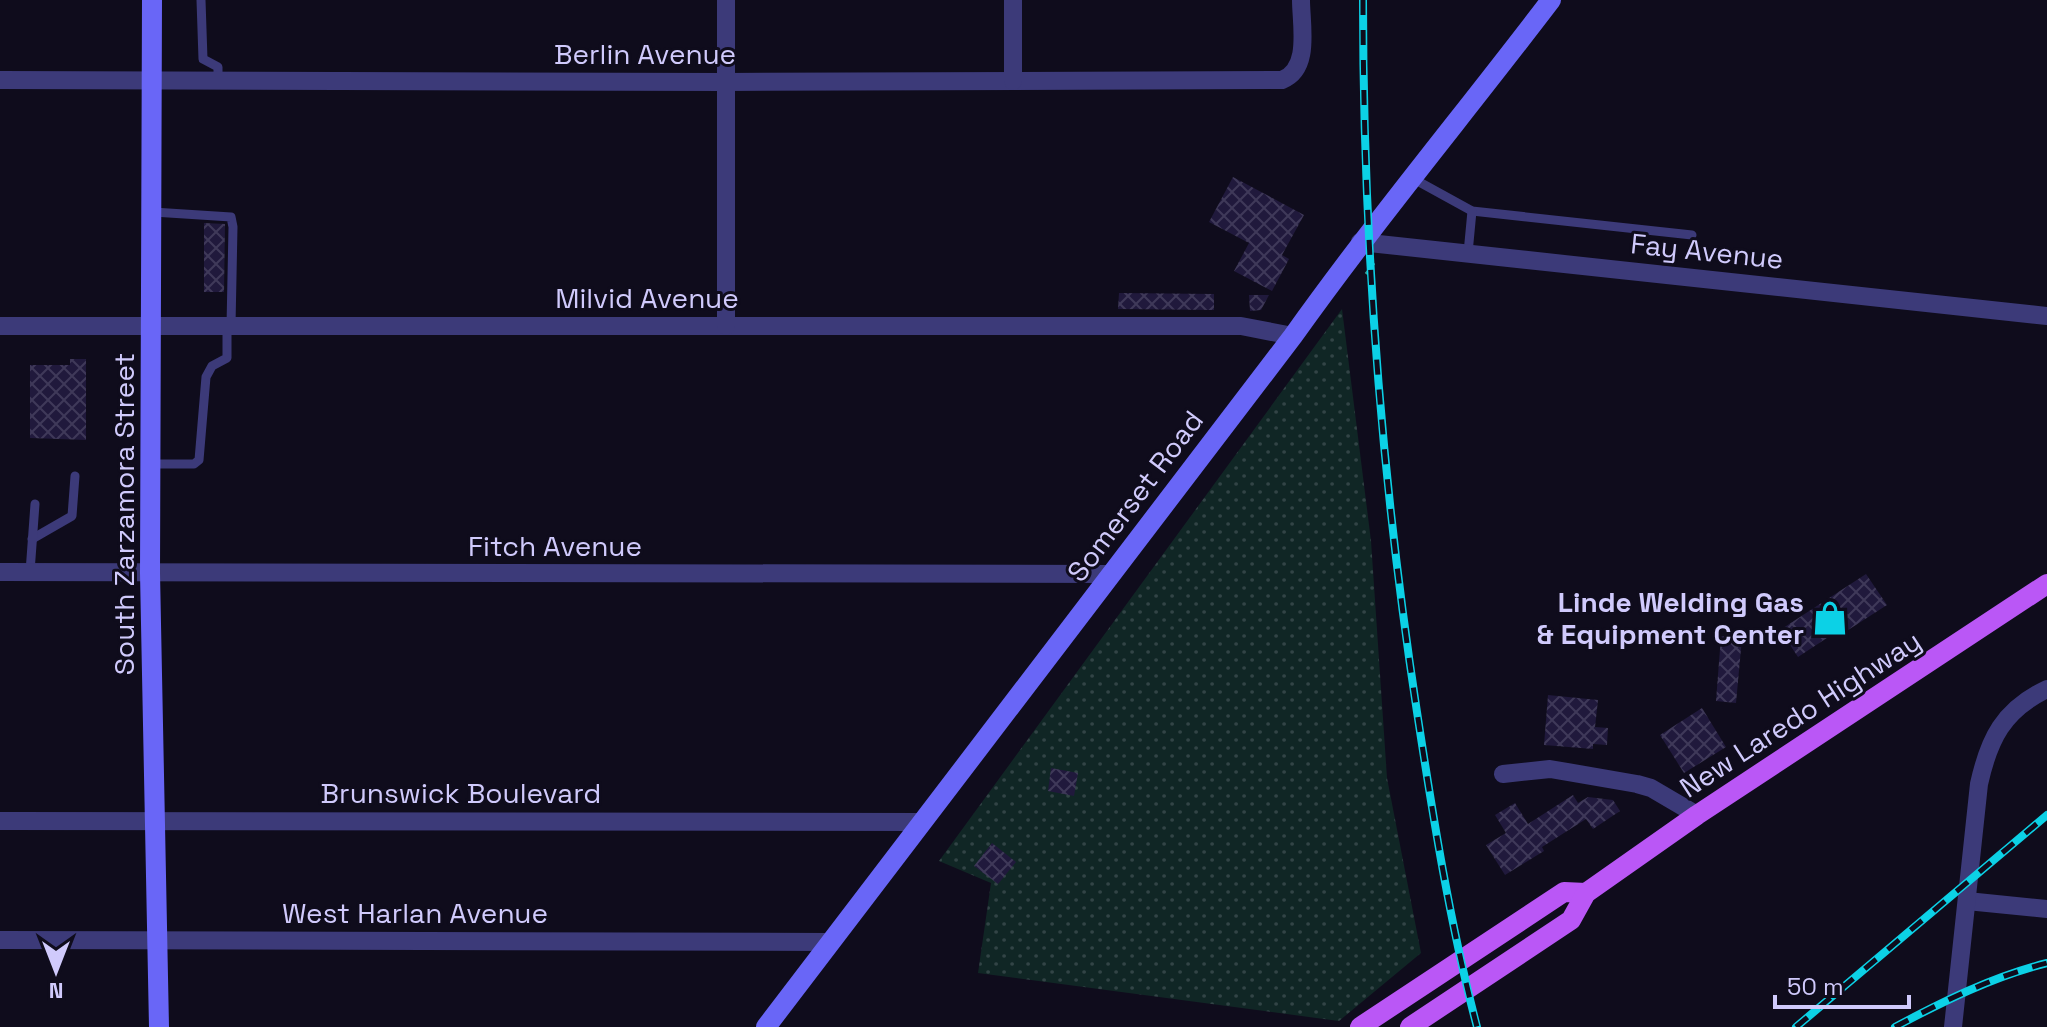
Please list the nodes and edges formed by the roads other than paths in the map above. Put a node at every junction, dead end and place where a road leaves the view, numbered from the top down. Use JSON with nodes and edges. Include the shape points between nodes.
{"nodes":[{"id":1,"x":152,"y":0,"type":"edge"},
{"id":2,"x":201,"y":0,"type":"edge"},
{"id":3,"x":726,"y":0,"type":"edge"},
{"id":4,"x":1013,"y":0,"type":"edge"},
{"id":5,"x":1301,"y":0,"type":"edge"},
{"id":6,"x":1551,"y":0,"type":"edge"},
{"id":7,"x":0,"y":80,"type":"edge"},
{"id":8,"x":1013,"y":81,"type":"junction"},
{"id":9,"x":153,"y":82,"type":"junction"},
{"id":10,"x":218,"y":82,"type":"junction"},
{"id":11,"x":726,"y":82,"type":"junction"},
{"id":12,"x":1412,"y":178,"type":"junction"},
{"id":13,"x":1472,"y":211,"type":"junction"},
{"id":14,"x":153,"y":212,"type":"junction"},
{"id":15,"x":1692,"y":235,"type":"dead end"},
{"id":16,"x":1360,"y":242,"type":"junction"},
{"id":17,"x":1468,"y":253,"type":"junction"},
{"id":18,"x":2047,"y":316,"type":"edge"},
{"id":19,"x":0,"y":326,"type":"edge"},
{"id":20,"x":152,"y":326,"type":"junction"},
{"id":21,"x":229,"y":326,"type":"junction"},
{"id":22,"x":726,"y":326,"type":"junction"},
{"id":23,"x":1293,"y":336,"type":"junction"},
{"id":24,"x":151,"y":464,"type":"junction"},
{"id":25,"x":75,"y":476,"type":"dead end"},
{"id":26,"x":35,"y":504,"type":"dead end"},
{"id":27,"x":32,"y":539,"type":"junction"},
{"id":28,"x":0,"y":572,"type":"edge"},
{"id":29,"x":30,"y":572,"type":"junction"},
{"id":30,"x":150,"y":573,"type":"junction"},
{"id":31,"x":1110,"y":574,"type":"junction"},
{"id":32,"x":2047,"y":584,"type":"edge"},
{"id":33,"x":2047,"y":689,"type":"edge"},
{"id":34,"x":1503,"y":774,"type":"dead end"},
{"id":35,"x":1697,"y":815,"type":"junction"},
{"id":36,"x":0,"y":821,"type":"edge"},
{"id":37,"x":155,"y":821,"type":"junction"},
{"id":38,"x":922,"y":822,"type":"junction"},
{"id":39,"x":1586,"y":893,"type":"junction"},
{"id":40,"x":1967,"y":901,"type":"junction"},
{"id":41,"x":2047,"y":909,"type":"edge"},
{"id":42,"x":0,"y":940,"type":"edge"},
{"id":43,"x":157,"y":940,"type":"junction"},
{"id":44,"x":830,"y":942,"type":"junction"},
{"id":45,"x":159,"y":1027,"type":"edge"},
{"id":46,"x":766,"y":1027,"type":"edge"},
{"id":47,"x":1360,"y":1027,"type":"edge"},
{"id":48,"x":1410,"y":1027,"type":"edge"},
{"id":49,"x":1953,"y":1027,"type":"edge"}],
"edges":[{"from":1,"to":9,"type":"main road","name":"South Zarzamora Street"},
{"from":2,"to":10,"type":"lane","via":[[203,59],[218,67]]},
{"from":3,"to":11,"type":"street"},
{"from":4,"to":8,"type":"street"},
{"from":5,"to":8,"type":"street","name":"Berlin Avenue","via":[[1300,64],[1282,80]]},
{"from":6,"to":12,"type":"main road","name":"Somerset Road"},
{"from":7,"to":9,"type":"street","name":"Berlin Avenue"},
{"from":8,"to":11,"type":"street","name":"Berlin Avenue"},
{"from":9,"to":10,"type":"street","name":"Berlin Avenue"},
{"from":9,"to":14,"type":"main road","name":"South Zarzamora Street"},
{"from":10,"to":11,"type":"street","name":"Berlin Avenue"},
{"from":11,"to":22,"type":"street"},
{"from":12,"to":13,"type":"lane"},
{"from":12,"to":16,"type":"main road","name":"Somerset Road"},
{"from":13,"to":15,"type":"lane"},
{"from":13,"to":17,"type":"lane"},
{"from":14,"to":20,"type":"main road","name":"South Zarzamora Street"},
{"from":14,"to":21,"type":"lane","via":[[231,217]]},
{"from":16,"to":17,"type":"street","name":"Fay Avenue"},
{"from":16,"to":23,"type":"main road","name":"Somerset Road"},
{"from":17,"to":18,"type":"street","name":"Fay Avenue"},
{"from":19,"to":20,"type":"street","name":"Milvid Avenue"},
{"from":20,"to":21,"type":"street","name":"Milvid Avenue"},
{"from":20,"to":24,"type":"main road","name":"South Zarzamora Street"},
{"from":21,"to":22,"type":"street","name":"Milvid Avenue"},
{"from":21,"to":24,"type":"lane","via":[[227,358],[212,366],[206,377],[199,460]]},
{"from":22,"to":23,"type":"street","name":"Milvid Avenue","via":[[1241,326]]},
{"from":23,"to":31,"type":"main road","name":"Somerset Road"},
{"from":24,"to":30,"type":"main road","name":"South Zarzamora Street"},
{"from":25,"to":27,"type":"lane","via":[[72,516]]},
{"from":26,"to":27,"type":"lane"},
{"from":27,"to":29,"type":"lane"},
{"from":28,"to":29,"type":"street","name":"Fitch Avenue"},
{"from":29,"to":30,"type":"street","name":"Fitch Avenue"},
{"from":30,"to":31,"type":"street","name":"Fitch Avenue"},
{"from":30,"to":37,"type":"main road","name":"South Zarzamora Street"},
{"from":31,"to":38,"type":"main road","name":"Somerset Road"},
{"from":32,"to":35,"type":"main road","name":"New Laredo Highway"},
{"from":33,"to":40,"type":"street","via":[[2003,723],[1986,752]]},
{"from":34,"to":35,"type":"street","via":[[1550,769],[1604,778],[1651,788]]},
{"from":35,"to":39,"type":"main road","name":"New Laredo Highway"},
{"from":36,"to":37,"type":"street","name":"Brunswick Boulevard"},
{"from":37,"to":38,"type":"street","name":"Brunswick Boulevard"},
{"from":37,"to":43,"type":"main road","name":"South Zarzamora Street"},
{"from":38,"to":44,"type":"main road","name":"Somerset Road"},
{"from":39,"to":47,"type":"main road","name":"New Laredo Highway","via":[[1564,892]]},
{"from":39,"to":48,"type":"main road","name":"New Laredo Highway","via":[[1571,920]]},
{"from":40,"to":41,"type":"street"},
{"from":40,"to":49,"type":"street"},
{"from":42,"to":43,"type":"street","name":"West Harlan Avenue"},
{"from":43,"to":44,"type":"street","name":"West Harlan Avenue"},
{"from":43,"to":45,"type":"main road","name":"South Zarzamora Street"},
{"from":44,"to":46,"type":"main road","name":"Somerset Road"}]}
